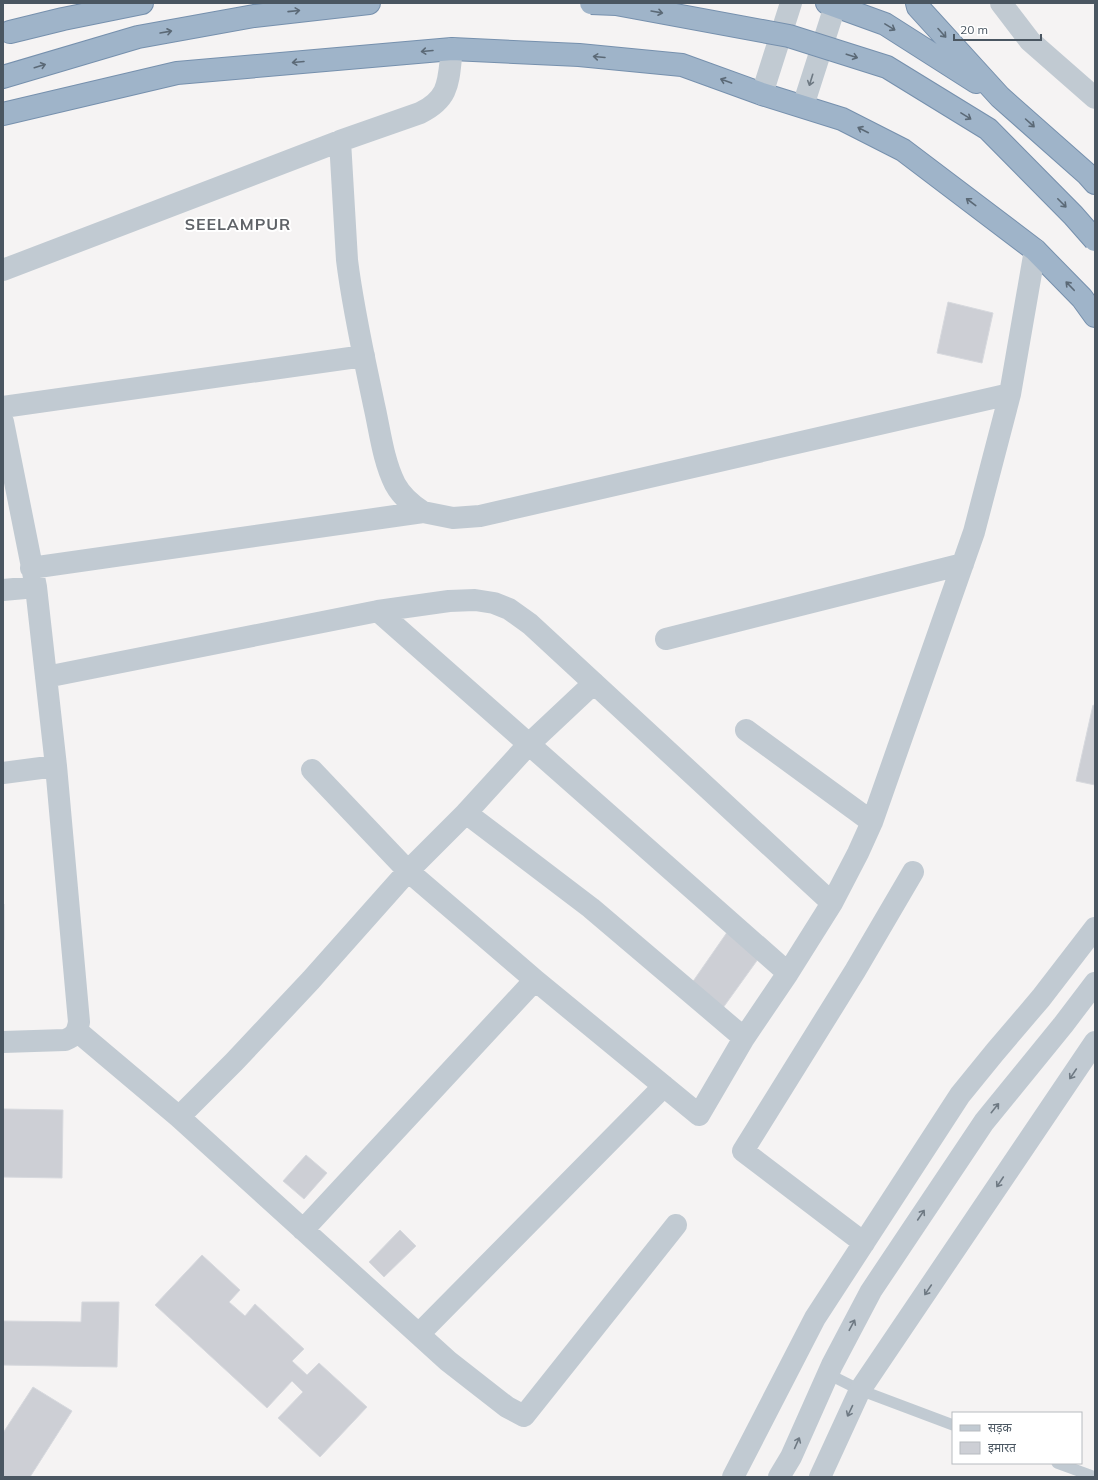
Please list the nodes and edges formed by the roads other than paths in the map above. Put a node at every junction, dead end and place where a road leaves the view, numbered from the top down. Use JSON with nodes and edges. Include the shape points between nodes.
{"nodes":[{"id":1,"x":97,"y":3,"type":"edge"},
{"id":2,"x":142,"y":3,"type":"edge"},
{"id":3,"x":369,"y":3,"type":"edge"},
{"id":4,"x":591,"y":3,"type":"edge"},
{"id":5,"x":791,"y":3,"type":"edge"},
{"id":6,"x":917,"y":3,"type":"edge"},
{"id":7,"x":1001,"y":3,"type":"edge"},
{"id":8,"x":833,"y":4,"type":"edge"},
{"id":9,"x":63,"y":19,"type":"junction"},
{"id":10,"x":10,"y":32,"type":"dead end"},
{"id":11,"x":452,"y":49,"type":"junction"},
{"id":12,"x":3,"y":77,"type":"edge"},
{"id":13,"x":762,"y":94,"type":"junction"},
{"id":14,"x":1000,"y":97,"type":"junction"},
{"id":15,"x":1095,"y":98,"type":"edge"},
{"id":16,"x":803,"y":106,"type":"junction"},
{"id":17,"x":3,"y":114,"type":"edge"},
{"id":18,"x":340,"y":141,"type":"junction"},
{"id":19,"x":1095,"y":183,"type":"edge"},
{"id":20,"x":1095,"y":240,"type":"edge"},
{"id":21,"x":1035,"y":250,"type":"junction"},
{"id":22,"x":3,"y":270,"type":"edge"},
{"id":23,"x":1095,"y":316,"type":"edge"},
{"id":24,"x":364,"y":356,"type":"junction"},
{"id":25,"x":1010,"y":394,"type":"junction"},
{"id":26,"x":3,"y":407,"type":"edge"},
{"id":27,"x":3,"y":422,"type":"edge"},
{"id":28,"x":423,"y":512,"type":"junction"},
{"id":29,"x":963,"y":564,"type":"junction"},
{"id":30,"x":33,"y":578,"type":"junction"},
{"id":31,"x":3,"y":590,"type":"edge"},
{"id":32,"x":378,"y":611,"type":"junction"},
{"id":33,"x":666,"y":639,"type":"dead end"},
{"id":34,"x":46,"y":677,"type":"junction"},
{"id":35,"x":594,"y":683,"type":"junction"},
{"id":36,"x":746,"y":730,"type":"dead end"},
{"id":37,"x":528,"y":745,"type":"junction"},
{"id":38,"x":56,"y":766,"type":"junction"},
{"id":39,"x":312,"y":770,"type":"dead end"},
{"id":40,"x":3,"y":772,"type":"edge"},
{"id":41,"x":466,"y":813,"type":"junction"},
{"id":42,"x":872,"y":822,"type":"junction"},
{"id":43,"x":408,"y":871,"type":"junction"},
{"id":44,"x":913,"y":872,"type":"dead end"},
{"id":45,"x":832,"y":903,"type":"junction"},
{"id":46,"x":1095,"y":928,"type":"edge"},
{"id":47,"x":788,"y":973,"type":"junction"},
{"id":48,"x":535,"y":980,"type":"junction"},
{"id":49,"x":1095,"y":983,"type":"edge"},
{"id":50,"x":78,"y":1031,"type":"junction"},
{"id":51,"x":744,"y":1038,"type":"junction"},
{"id":52,"x":3,"y":1042,"type":"edge"},
{"id":53,"x":1095,"y":1042,"type":"edge"},
{"id":54,"x":664,"y":1086,"type":"junction"},
{"id":55,"x":179,"y":1117,"type":"junction"},
{"id":56,"x":676,"y":1225,"type":"dead end"},
{"id":57,"x":303,"y":1230,"type":"junction"},
{"id":58,"x":864,"y":1243,"type":"junction"},
{"id":59,"x":419,"y":1334,"type":"junction"},
{"id":60,"x":828,"y":1374,"type":"junction"},
{"id":61,"x":860,"y":1390,"type":"junction"},
{"id":62,"x":952,"y":1425,"type":"edge"},
{"id":63,"x":1060,"y":1464,"type":"edge"},
{"id":64,"x":733,"y":1477,"type":"edge"},
{"id":65,"x":778,"y":1477,"type":"edge"},
{"id":66,"x":820,"y":1477,"type":"edge"},
{"id":67,"x":1095,"y":1477,"type":"edge"}],
"edges":[{"from":1,"to":9,"type":"highway"},
{"from":2,"to":9,"type":"highway"},
{"from":12,"to":3,"type":"highway","one_way":true,"via":[[138,37],[254,16]]},
{"from":4,"to":20,"type":"highway","one_way":true,"bridge":true,"via":[[616,4],[789,36],[887,67],[988,129],[1073,214]]},
{"from":5,"to":13,"type":"street"},
{"from":6,"to":14,"type":"highway","one_way":true},
{"from":7,"to":15,"type":"street","via":[[1030,41]]},
{"from":8,"to":14,"type":"highway","one_way":true,"via":[[885,24]]},
{"from":8,"to":16,"type":"street","one_way":true},
{"from":9,"to":10,"type":"highway"},
{"from":13,"to":11,"type":"highway","one_way":true,"via":[[682,65],[579,55]]},
{"from":11,"to":17,"type":"highway","one_way":true,"via":[[177,73]]},
{"from":11,"to":18,"type":"street","via":[[447,87],[440,99],[430,108],[420,114]]},
{"from":13,"to":16,"type":"highway"},
{"from":14,"to":19,"type":"highway","one_way":true},
{"from":21,"to":16,"type":"highway","one_way":true,"via":[[903,150],[842,119]]},
{"from":18,"to":22,"type":"street"},
{"from":18,"to":24,"type":"street","via":[[347,260]]},
{"from":23,"to":21,"type":"highway","one_way":true,"via":[[1082,298]]},
{"from":21,"to":25,"type":"street"},
{"from":24,"to":26,"type":"street"},
{"from":24,"to":28,"type":"street","via":[[386,459],[396,485],[407,502]]},
{"from":25,"to":28,"type":"street","via":[[480,516],[454,518]]},
{"from":25,"to":29,"type":"street","via":[[974,532]]},
{"from":27,"to":30,"type":"street"},
{"from":28,"to":30,"type":"street"},
{"from":29,"to":33,"type":"street"},
{"from":29,"to":42,"type":"street"},
{"from":30,"to":31,"type":"street"},
{"from":30,"to":34,"type":"street"},
{"from":32,"to":34,"type":"street"},
{"from":32,"to":35,"type":"street","via":[[449,600],[494,603],[510,609],[530,624]]},
{"from":32,"to":37,"type":"street"},
{"from":34,"to":38,"type":"street"},
{"from":35,"to":37,"type":"street"},
{"from":35,"to":45,"type":"street"},
{"from":36,"to":42,"type":"street"},
{"from":37,"to":41,"type":"street"},
{"from":37,"to":47,"type":"street"},
{"from":38,"to":40,"type":"street"},
{"from":38,"to":50,"type":"street"},
{"from":39,"to":43,"type":"street"},
{"from":41,"to":43,"type":"street"},
{"from":41,"to":51,"type":"street","via":[[592,908]]},
{"from":42,"to":45,"type":"street"},
{"from":43,"to":48,"type":"street"},
{"from":43,"to":55,"type":"street","via":[[316,974]]},
{"from":44,"to":58,"type":"street","via":[[743,1151]]},
{"from":45,"to":47,"type":"street"},
{"from":46,"to":58,"type":"street","via":[[1041,998],[960,1095]]},
{"from":47,"to":51,"type":"street"},
{"from":48,"to":54,"type":"street"},
{"from":48,"to":57,"type":"street"},
{"from":60,"to":49,"type":"street","one_way":true,"via":[[870,1291],[984,1122]]},
{"from":50,"to":52,"type":"street","via":[[65,1040]]},
{"from":50,"to":55,"type":"street"},
{"from":51,"to":54,"type":"street","via":[[699,1115]]},
{"from":53,"to":61,"type":"street","one_way":true},
{"from":54,"to":59,"type":"street"},
{"from":55,"to":57,"type":"street"},
{"from":56,"to":59,"type":"street","via":[[524,1416],[482,1388]]},
{"from":57,"to":59,"type":"street"},
{"from":58,"to":64,"type":"street","via":[[815,1318]]},
{"from":60,"to":61,"type":"lane"},
{"from":65,"to":60,"type":"street","one_way":true,"via":[[791,1457]]},
{"from":61,"to":62,"type":"lane"},
{"from":61,"to":66,"type":"street","one_way":true},
{"from":63,"to":67,"type":"lane"}]}
